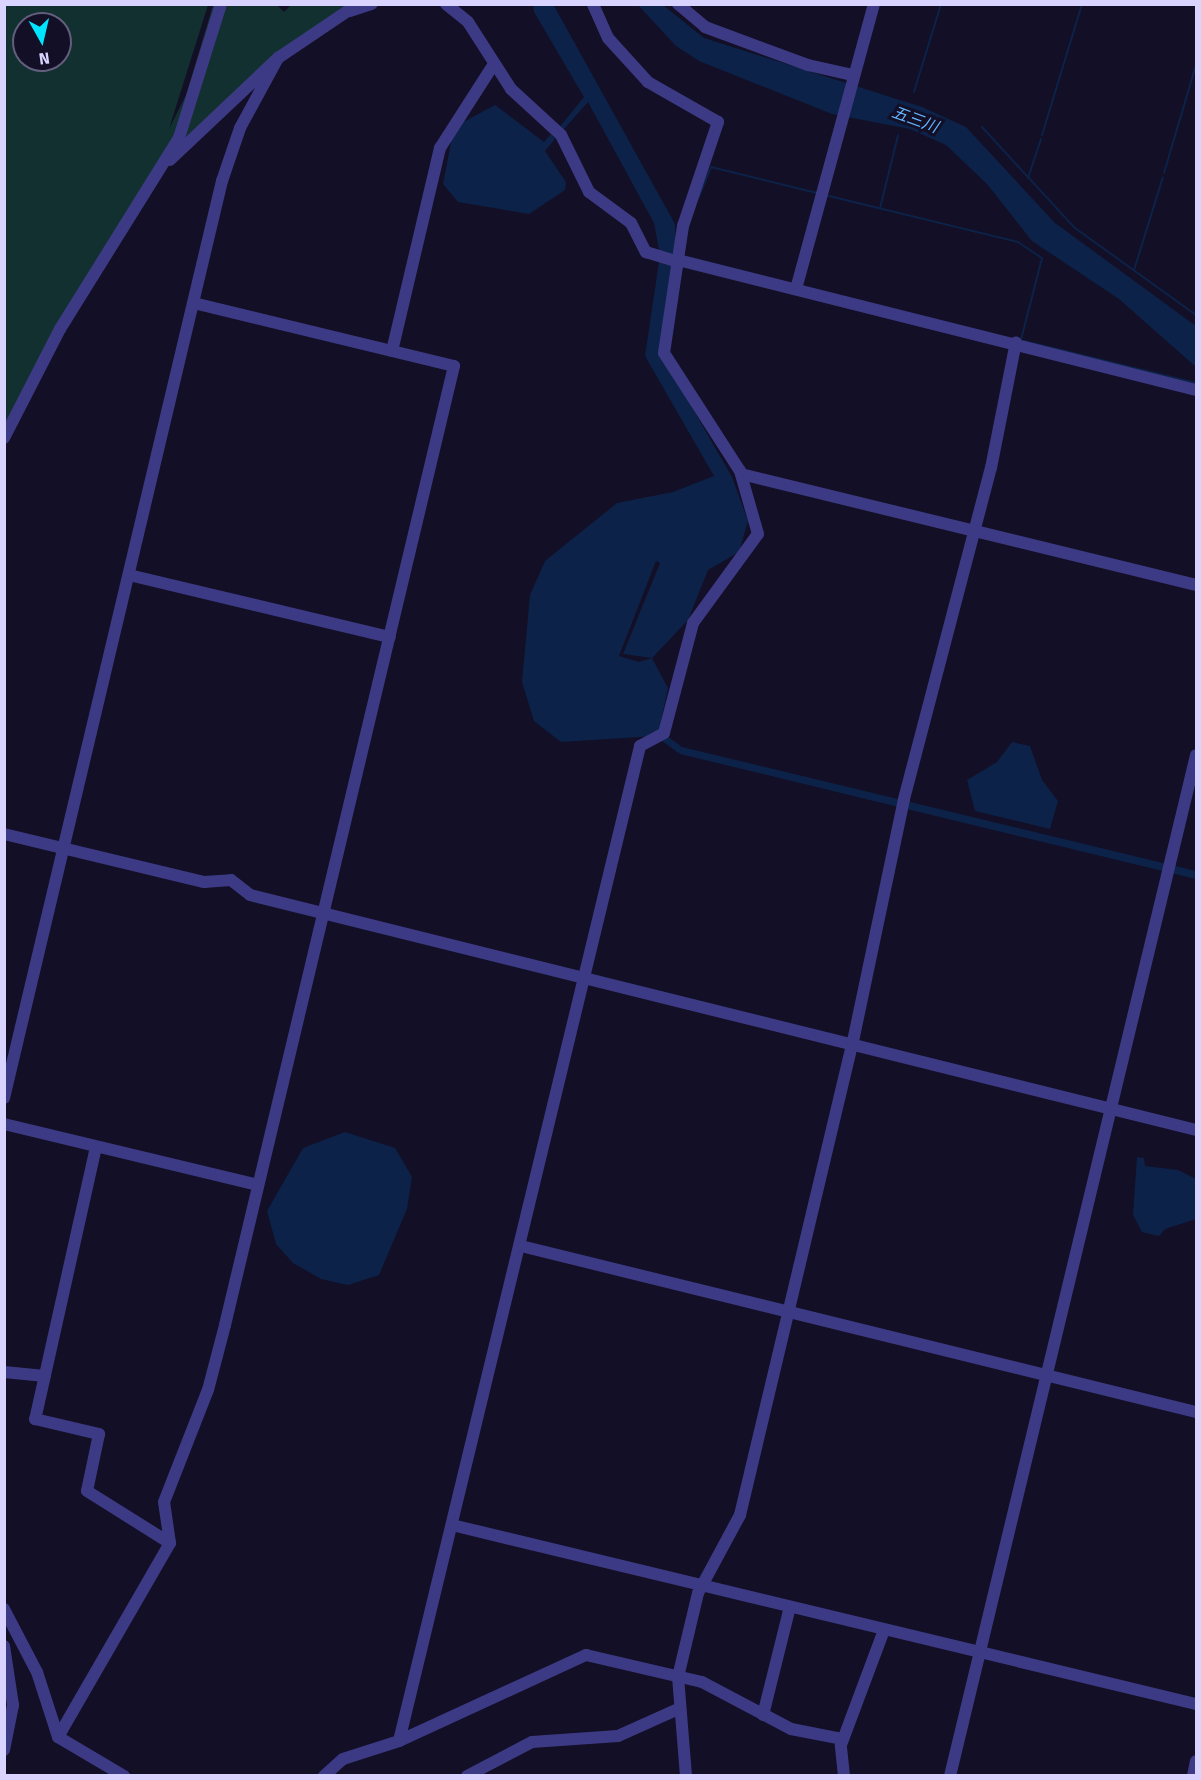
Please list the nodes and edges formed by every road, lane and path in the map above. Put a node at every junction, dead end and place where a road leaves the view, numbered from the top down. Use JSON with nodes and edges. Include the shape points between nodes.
{"nodes":[{"id":1,"x":221,"y":4,"type":"edge"},
{"id":2,"x":357,"y":4,"type":"edge"},
{"id":3,"x":372,"y":4,"type":"edge"},
{"id":4,"x":446,"y":4,"type":"edge"},
{"id":5,"x":593,"y":4,"type":"edge"},
{"id":6,"x":678,"y":4,"type":"edge"},
{"id":7,"x":874,"y":4,"type":"edge"},
{"id":8,"x":345,"y":12,"type":"junction"},
{"id":9,"x":278,"y":58,"type":"junction"},
{"id":10,"x":494,"y":64,"type":"junction"},
{"id":11,"x":852,"y":75,"type":"junction"},
{"id":12,"x":156,"y":174,"type":"junction"},
{"id":13,"x":678,"y":262,"type":"junction"},
{"id":14,"x":796,"y":290,"type":"junction"},
{"id":15,"x":194,"y":303,"type":"junction"},
{"id":16,"x":1016,"y":342,"type":"junction"},
{"id":17,"x":392,"y":351,"type":"junction"},
{"id":18,"x":1197,"y":390,"type":"edge"},
{"id":19,"x":4,"y":438,"type":"edge"},
{"id":20,"x":741,"y":474,"type":"junction"},
{"id":21,"x":975,"y":531,"type":"junction"},
{"id":22,"x":129,"y":575,"type":"junction"},
{"id":23,"x":1197,"y":585,"type":"edge"},
{"id":24,"x":390,"y":638,"type":"junction"},
{"id":25,"x":1197,"y":755,"type":"edge"},
{"id":26,"x":4,"y":834,"type":"edge"},
{"id":27,"x":63,"y":848,"type":"junction"},
{"id":28,"x":325,"y":914,"type":"junction"},
{"id":29,"x":586,"y":980,"type":"junction"},
{"id":30,"x":852,"y":1046,"type":"junction"},
{"id":31,"x":4,"y":1098,"type":"edge"},
{"id":32,"x":1110,"y":1109,"type":"junction"},
{"id":33,"x":4,"y":1124,"type":"edge"},
{"id":34,"x":1197,"y":1130,"type":"edge"},
{"id":35,"x":96,"y":1147,"type":"junction"},
{"id":36,"x":258,"y":1185,"type":"junction"},
{"id":37,"x":521,"y":1246,"type":"junction"},
{"id":38,"x":789,"y":1311,"type":"junction"},
{"id":39,"x":4,"y":1372,"type":"edge"},
{"id":40,"x":1047,"y":1375,"type":"junction"},
{"id":41,"x":45,"y":1376,"type":"junction"},
{"id":42,"x":1197,"y":1412,"type":"edge"},
{"id":43,"x":452,"y":1525,"type":"junction"},
{"id":44,"x":170,"y":1543,"type":"junction"},
{"id":45,"x":701,"y":1586,"type":"junction"},
{"id":46,"x":790,"y":1607,"type":"junction"},
{"id":47,"x":4,"y":1610,"type":"edge"},
{"id":48,"x":884,"y":1630,"type":"junction"},
{"id":49,"x":4,"y":1646,"type":"edge"},
{"id":50,"x":980,"y":1653,"type":"junction"},
{"id":51,"x":678,"y":1677,"type":"junction"},
{"id":52,"x":1197,"y":1704,"type":"edge"},
{"id":53,"x":678,"y":1709,"type":"junction"},
{"id":54,"x":763,"y":1716,"type":"junction"},
{"id":55,"x":58,"y":1737,"type":"junction"},
{"id":56,"x":843,"y":1739,"type":"junction"},
{"id":57,"x":399,"y":1741,"type":"junction"},
{"id":58,"x":5,"y":1747,"type":"edge"},
{"id":59,"x":1197,"y":1761,"type":"edge"},
{"id":60,"x":124,"y":1776,"type":"edge"},
{"id":61,"x":324,"y":1776,"type":"edge"},
{"id":62,"x":467,"y":1776,"type":"edge"},
{"id":63,"x":686,"y":1776,"type":"edge"},
{"id":64,"x":844,"y":1776,"type":"edge"},
{"id":65,"x":950,"y":1776,"type":"edge"},
{"id":66,"x":1193,"y":1776,"type":"edge"}],
"edges":[{"from":1,"to":12,"type":"street","via":[[179,138]]},
{"from":2,"to":8,"type":"street"},
{"from":3,"to":8,"type":"street"},
{"from":4,"to":10,"type":"street","via":[[468,22]]},
{"from":5,"to":13,"type":"street","via":[[608,38],[648,82],[718,122],[683,226]]},
{"from":6,"to":11,"type":"street","via":[[705,27],[808,65]]},
{"from":7,"to":11,"type":"street"},
{"from":8,"to":9,"type":"street"},
{"from":9,"to":12,"type":"street"},
{"from":9,"to":15,"type":"street","via":[[228,162]]},
{"from":10,"to":13,"type":"street","via":[[511,89],[561,135],[590,192],[631,223],[646,252]]},
{"from":10,"to":17,"type":"street","via":[[447,129],[440,148]]},
{"from":11,"to":14,"type":"street"},
{"from":12,"to":19,"type":"street","via":[[28,385]]},
{"from":13,"to":14,"type":"street"},
{"from":13,"to":20,"type":"street","via":[[664,353]]},
{"from":14,"to":16,"type":"street"},
{"from":15,"to":17,"type":"street"},
{"from":15,"to":22,"type":"street"},
{"from":16,"to":18,"type":"street"},
{"from":16,"to":21,"type":"street"},
{"from":17,"to":24,"type":"street","via":[[454,366]]},
{"from":20,"to":21,"type":"street"},
{"from":20,"to":29,"type":"street","via":[[758,534],[693,623],[660,736],[640,746]]},
{"from":21,"to":23,"type":"street"},
{"from":21,"to":30,"type":"street","via":[[903,804]]},
{"from":22,"to":24,"type":"street"},
{"from":22,"to":27,"type":"street"},
{"from":24,"to":28,"type":"street"},
{"from":25,"to":32,"type":"street"},
{"from":26,"to":27,"type":"street"},
{"from":27,"to":28,"type":"street","via":[[204,882],[231,880],[250,895]]},
{"from":27,"to":31,"type":"street"},
{"from":28,"to":29,"type":"street"},
{"from":28,"to":36,"type":"street"},
{"from":29,"to":30,"type":"street"},
{"from":29,"to":37,"type":"street"},
{"from":30,"to":32,"type":"street"},
{"from":30,"to":38,"type":"street"},
{"from":32,"to":34,"type":"street"},
{"from":32,"to":40,"type":"street"},
{"from":33,"to":35,"type":"street"},
{"from":35,"to":36,"type":"street"},
{"from":35,"to":41,"type":"street"},
{"from":36,"to":44,"type":"street","via":[[208,1390],[168,1482],[164,1502]]},
{"from":37,"to":38,"type":"street"},
{"from":37,"to":43,"type":"street"},
{"from":38,"to":40,"type":"street"},
{"from":38,"to":45,"type":"street","via":[[740,1515]]},
{"from":39,"to":41,"type":"street"},
{"from":40,"to":42,"type":"street"},
{"from":40,"to":50,"type":"street"},
{"from":41,"to":44,"type":"street","via":[[35,1419],[99,1434],[87,1491]]},
{"from":43,"to":45,"type":"street"},
{"from":43,"to":57,"type":"street"},
{"from":44,"to":55,"type":"street"},
{"from":45,"to":46,"type":"street"},
{"from":45,"to":51,"type":"street"},
{"from":46,"to":48,"type":"street"},
{"from":46,"to":54,"type":"street"},
{"from":47,"to":55,"type":"street","via":[[37,1672]]},
{"from":48,"to":50,"type":"street"},
{"from":48,"to":56,"type":"street"},
{"from":49,"to":58,"type":"street","via":[[13,1687]]},
{"from":50,"to":52,"type":"street"},
{"from":50,"to":65,"type":"street"},
{"from":51,"to":53,"type":"street"},
{"from":51,"to":54,"type":"street","via":[[702,1682]]},
{"from":51,"to":57,"type":"street","via":[[577,1656]]},
{"from":53,"to":62,"type":"street","via":[[618,1736],[524,1744]]},
{"from":53,"to":63,"type":"street"},
{"from":54,"to":56,"type":"street","via":[[791,1730]]},
{"from":55,"to":60,"type":"street"},
{"from":56,"to":64,"type":"street"},
{"from":57,"to":61,"type":"street","via":[[343,1759]]},
{"from":59,"to":66,"type":"street"}]}
